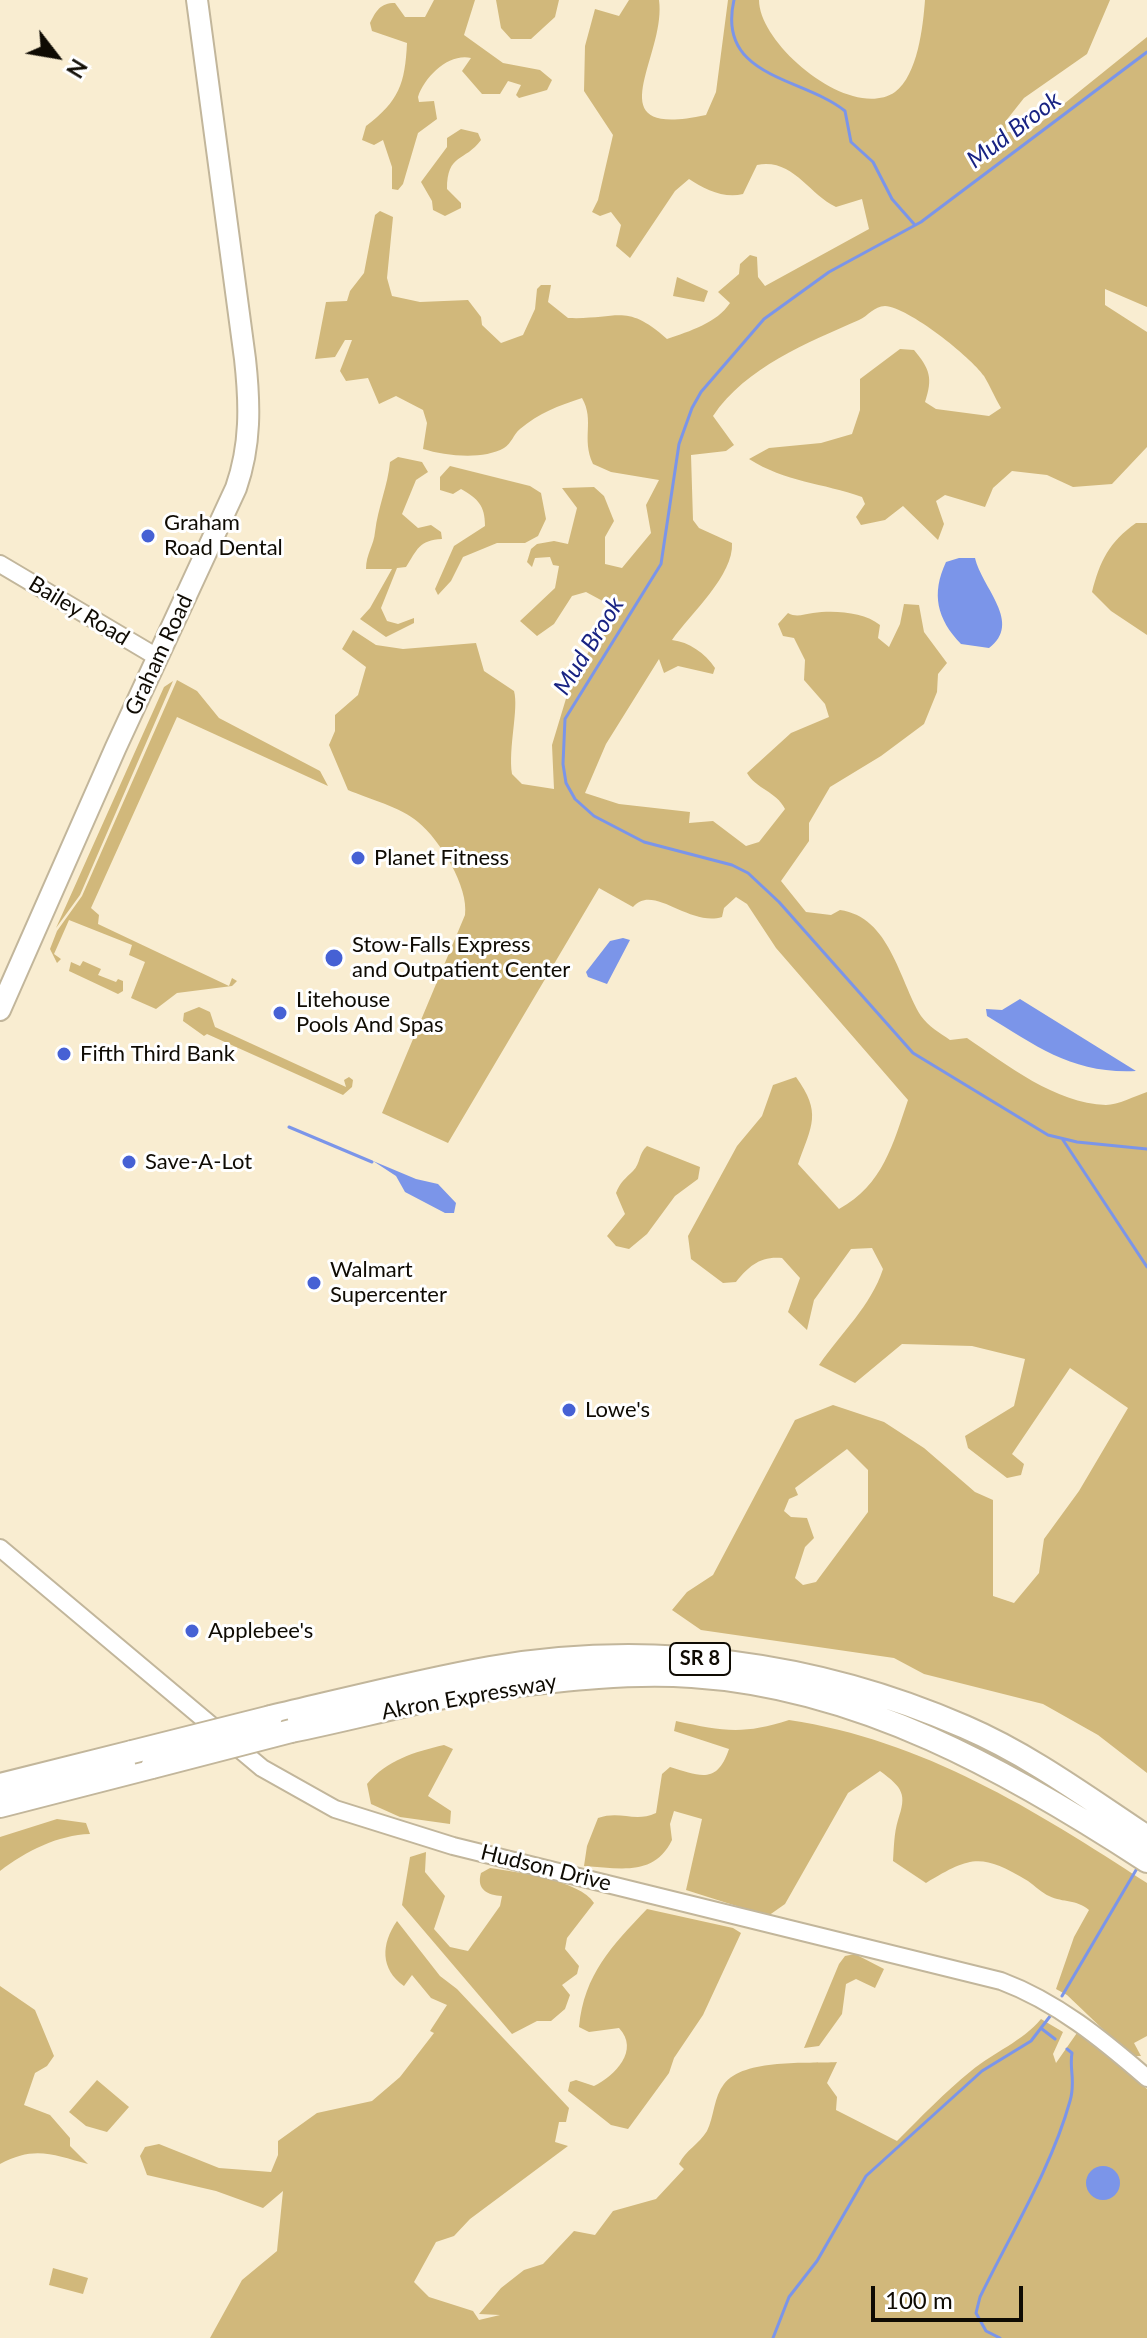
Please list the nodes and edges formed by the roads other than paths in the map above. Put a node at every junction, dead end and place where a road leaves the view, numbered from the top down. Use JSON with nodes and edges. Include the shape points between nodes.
{"nodes":[{"id":1,"x":197,"y":0,"type":"edge"},
{"id":2,"x":0,"y":564,"type":"edge"},
{"id":3,"x":157,"y":657,"type":"junction"},
{"id":4,"x":0,"y":1010,"type":"edge"},
{"id":5,"x":0,"y":1548,"type":"edge"},
{"id":6,"x":2,"y":1784,"type":"edge"},
{"id":7,"x":0,"y":1806,"type":"edge"},
{"id":8,"x":1096,"y":1816,"type":"junction"},
{"id":9,"x":1147,"y":1837,"type":"edge"},
{"id":10,"x":1147,"y":1861,"type":"edge"},
{"id":11,"x":1147,"y":2078,"type":"edge"}],
"edges":[{"from":1,"to":3,"type":"main road","name":"Graham Road","via":[[223,171],[249,418],[236,488]]},
{"from":2,"to":3,"type":"street","name":"Bailey Road"},
{"from":3,"to":4,"type":"main road","name":"Graham Road"},
{"from":5,"to":11,"type":"street","name":"Hudson Drive","via":[[262,1768],[310,1798],[453,1846],[1001,1981],[1074,2019]]},
{"from":6,"to":8,"type":"highway","name":"Akron Expressway","number":"SR 8","bridge":true,"via":[[491,1668],[631,1655],[709,1659],[840,1682],[907,1704],[1022,1756]]},
{"from":7,"to":8,"type":"highway","name":"Akron Expressway","number":"SR 8","bridge":true,"via":[[291,1731],[500,1687],[692,1676],[773,1688],[867,1714],[974,1757]]},
{"from":8,"to":9,"type":"highway","name":"Akron Expressway","number":"SR 8"},
{"from":8,"to":10,"type":"highway","name":"Akron Expressway","number":"SR 8"}]}
